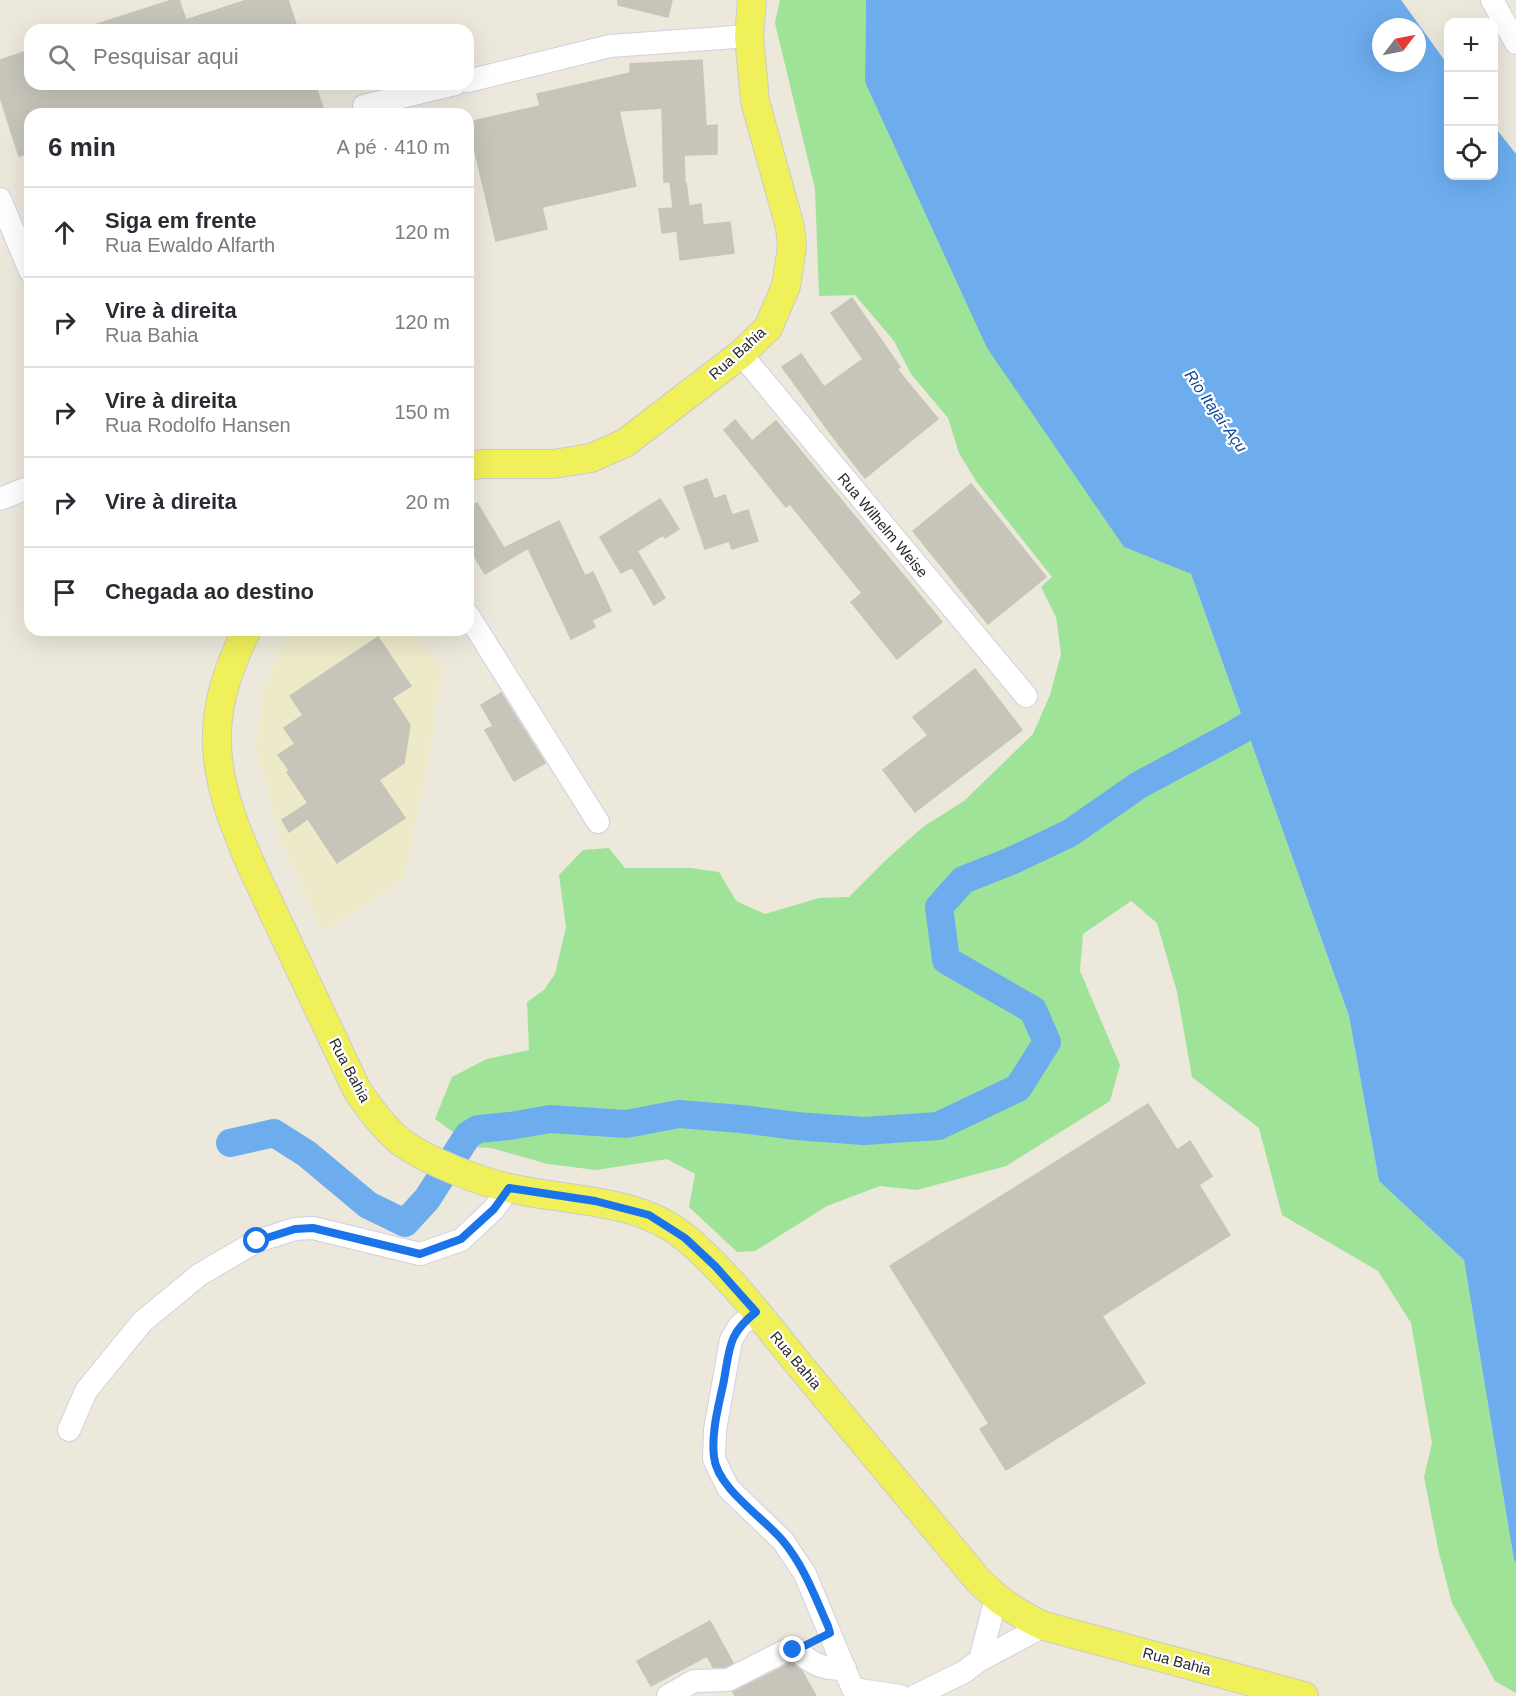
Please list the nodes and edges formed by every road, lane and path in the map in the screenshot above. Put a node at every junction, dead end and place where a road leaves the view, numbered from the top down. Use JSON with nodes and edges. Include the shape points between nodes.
{"nodes":[{"id":1,"x":752,"y":0,"type":"edge"},
{"id":2,"x":1492,"y":0,"type":"edge"},
{"id":3,"x":749,"y":36,"type":"junction"},
{"id":4,"x":1516,"y":43,"type":"edge"},
{"id":5,"x":474,"y":80,"type":"edge"},
{"id":6,"x":430,"y":90,"type":"edge"},
{"id":7,"x":364,"y":106,"type":"dead end"},
{"id":8,"x":0,"y":198,"type":"edge"},
{"id":9,"x":24,"y":256,"type":"edge"},
{"id":10,"x":741,"y":354,"type":"junction"},
{"id":11,"x":474,"y":465,"type":"edge"},
{"id":12,"x":24,"y":489,"type":"edge"},
{"id":13,"x":0,"y":499,"type":"edge"},
{"id":14,"x":474,"y":625,"type":"edge"},
{"id":15,"x":244,"y":636,"type":"edge"},
{"id":16,"x":1026,"y":696,"type":"dead end"},
{"id":17,"x":598,"y":822,"type":"dead end"},
{"id":18,"x":509,"y":1188,"type":"junction"},
{"id":19,"x":756,"y":1312,"type":"junction"},
{"id":20,"x":69,"y":1431,"type":"dead end"},
{"id":21,"x":996,"y":1598,"type":"junction"},
{"id":22,"x":1044,"y":1626,"type":"junction"},
{"id":23,"x":830,"y":1633,"type":"junction"},
{"id":24,"x":796,"y":1650,"type":"junction"},
{"id":25,"x":980,"y":1659,"type":"junction"},
{"id":26,"x":846,"y":1684,"type":"edge"},
{"id":27,"x":668,"y":1696,"type":"edge"},
{"id":28,"x":900,"y":1696,"type":"edge"},
{"id":29,"x":915,"y":1696,"type":"edge"},
{"id":30,"x":1304,"y":1696,"type":"edge"}],
"edges":[{"from":1,"to":3,"type":"main road","name":"Rua Bahia"},
{"from":2,"to":4,"type":"street"},
{"from":3,"to":5,"type":"street","via":[[610,46]]},
{"from":3,"to":10,"type":"main road","name":"Rua Bahia","via":[[755,101],[792,247],[786,286],[768,328]]},
{"from":6,"to":7,"type":"street"},
{"from":8,"to":9,"type":"street"},
{"from":10,"to":11,"type":"main road","name":"Rua Bahia","via":[[625,443],[591,458],[553,464]]},
{"from":10,"to":16,"type":"street","name":"Rua Wilhelm Weise"},
{"from":12,"to":13,"type":"street"},
{"from":14,"to":17,"type":"street"},
{"from":15,"to":18,"type":"main road","name":"Rua Bahia","via":[[226,674],[219,703],[216,736],[224,794],[235,828],[357,1090],[375,1117],[402,1142],[467,1175]]},
{"from":18,"to":19,"type":"main road","name":"Rua Bahia","via":[[595,1201],[649,1215],[685,1238]]},
{"from":18,"to":20,"type":"street","via":[[494,1209],[461,1239],[420,1254],[313,1228],[295,1229],[257,1241],[199,1275],[142,1322],[86,1390]]},
{"from":19,"to":21,"type":"main road","name":"Rua Bahia"},
{"from":19,"to":23,"type":"street","via":[[740,1325],[731,1340],[715,1430],[714,1459],[728,1488],[783,1541],[805,1574]]},
{"from":21,"to":22,"type":"main road","name":"Rua Bahia"},
{"from":21,"to":25,"type":"street"},
{"from":22,"to":25,"type":"street"},
{"from":22,"to":30,"type":"main road","name":"Rua Bahia"},
{"from":23,"to":24,"type":"street"},
{"from":23,"to":26,"type":"street"},
{"from":24,"to":26,"type":"street","via":[[808,1662],[835,1670]]},
{"from":24,"to":27,"type":"street","via":[[785,1651],[728,1680],[694,1681]]},
{"from":25,"to":29,"type":"street","via":[[964,1672]]},
{"from":26,"to":28,"type":"street"}]}
